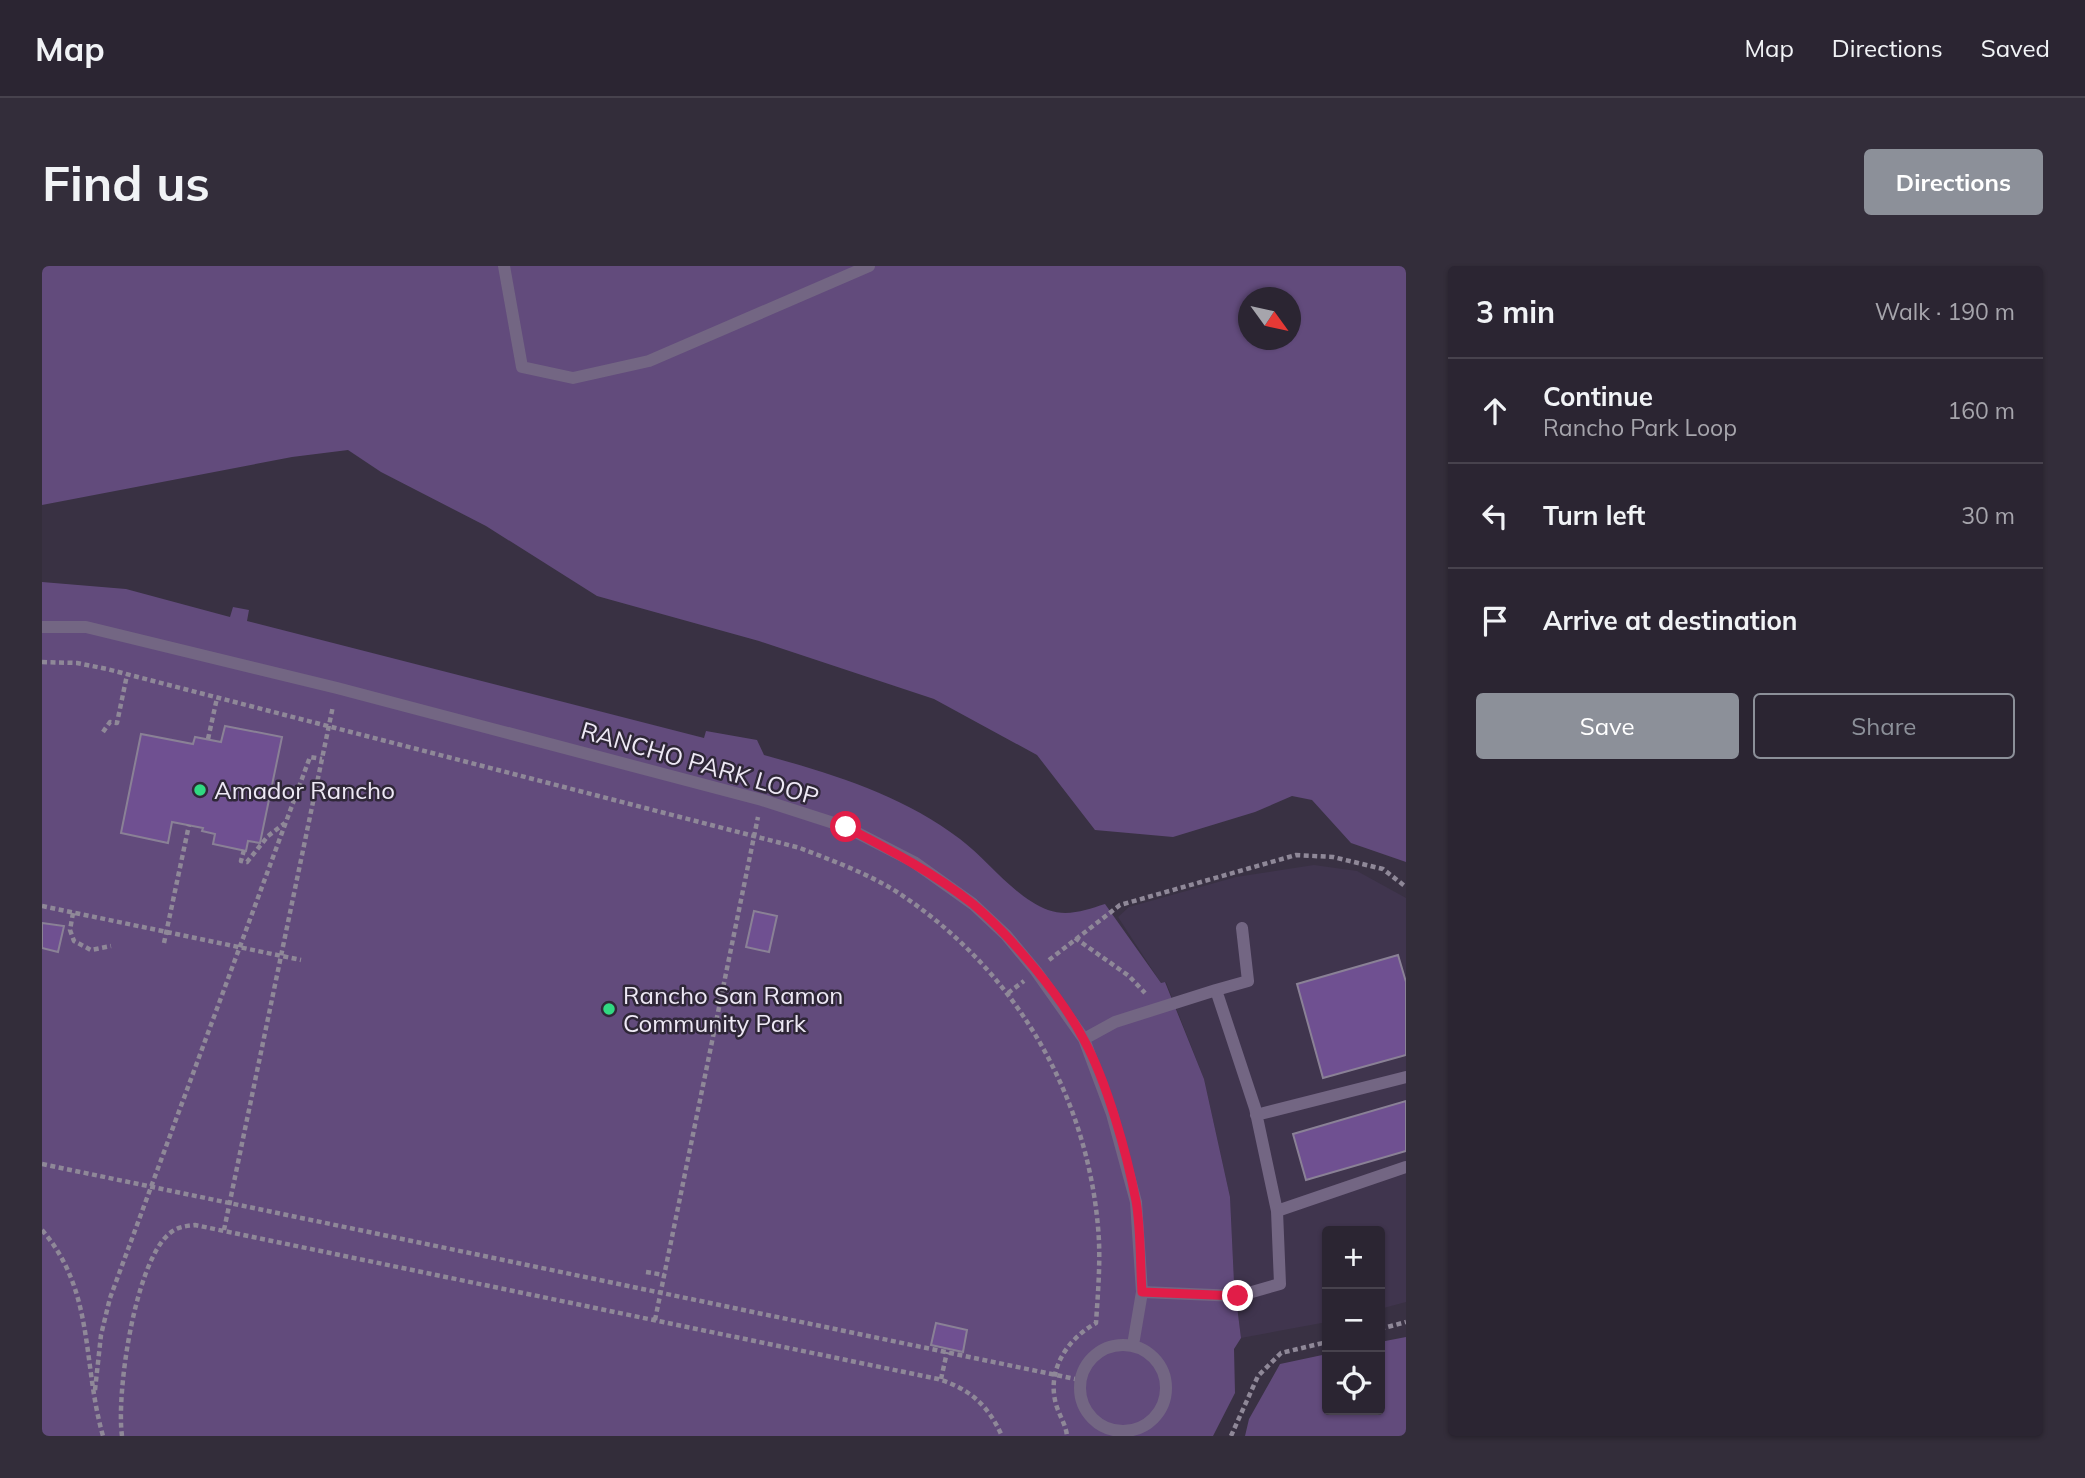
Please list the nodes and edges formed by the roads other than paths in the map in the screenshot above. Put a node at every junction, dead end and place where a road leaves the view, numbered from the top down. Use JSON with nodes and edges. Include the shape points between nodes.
{"nodes":[{"id":1,"x":504,"y":266,"type":"edge"},
{"id":2,"x":869,"y":266,"type":"edge"},
{"id":3,"x":42,"y":626,"type":"edge"},
{"id":4,"x":1242,"y":928,"type":"dead end"},
{"id":5,"x":1216,"y":990,"type":"junction"},
{"id":6,"x":1084,"y":1039,"type":"junction"},
{"id":7,"x":1406,"y":1077,"type":"edge"},
{"id":8,"x":1256,"y":1115,"type":"junction"},
{"id":9,"x":1406,"y":1167,"type":"edge"},
{"id":10,"x":1277,"y":1211,"type":"junction"},
{"id":11,"x":1142,"y":1292,"type":"junction"},
{"id":12,"x":1133,"y":1345,"type":"junction"},
{"id":13,"x":1113,"y":1433,"type":"edge"}],
"edges":[{"from":1,"to":2,"type":"lane","via":[[522,367],[573,378],[649,362]]},
{"from":3,"to":6,"type":"lane","name":"RANCHO PARK LOOP","via":[[86,627],[337,688],[762,800],[846,827],[914,862],[973,904],[1028,962]]},
{"from":4,"to":5,"type":"lane","via":[[1248,981]]},
{"from":5,"to":6,"type":"lane","via":[[1115,1022]]},
{"from":5,"to":8,"type":"lane"},
{"from":6,"to":11,"type":"lane","name":"RANCHO PARK LOOP","via":[[1112,1114],[1136,1202]]},
{"from":7,"to":8,"type":"lane"},
{"from":8,"to":10,"type":"lane"},
{"from":9,"to":10,"type":"lane"},
{"from":10,"to":11,"type":"lane","via":[[1280,1284],[1238,1296]]},
{"from":11,"to":12,"type":"lane","name":"RANCHO PARK LOOP"},
{"from":12,"to":13,"type":"lane","via":[[1153,1356],[1165,1375],[1166,1397],[1155,1417],[1136,1429]]},
{"from":12,"to":13,"type":"lane","via":[[1115,1345],[1100,1352],[1087,1364],[1080,1380],[1087,1412]]}]}
